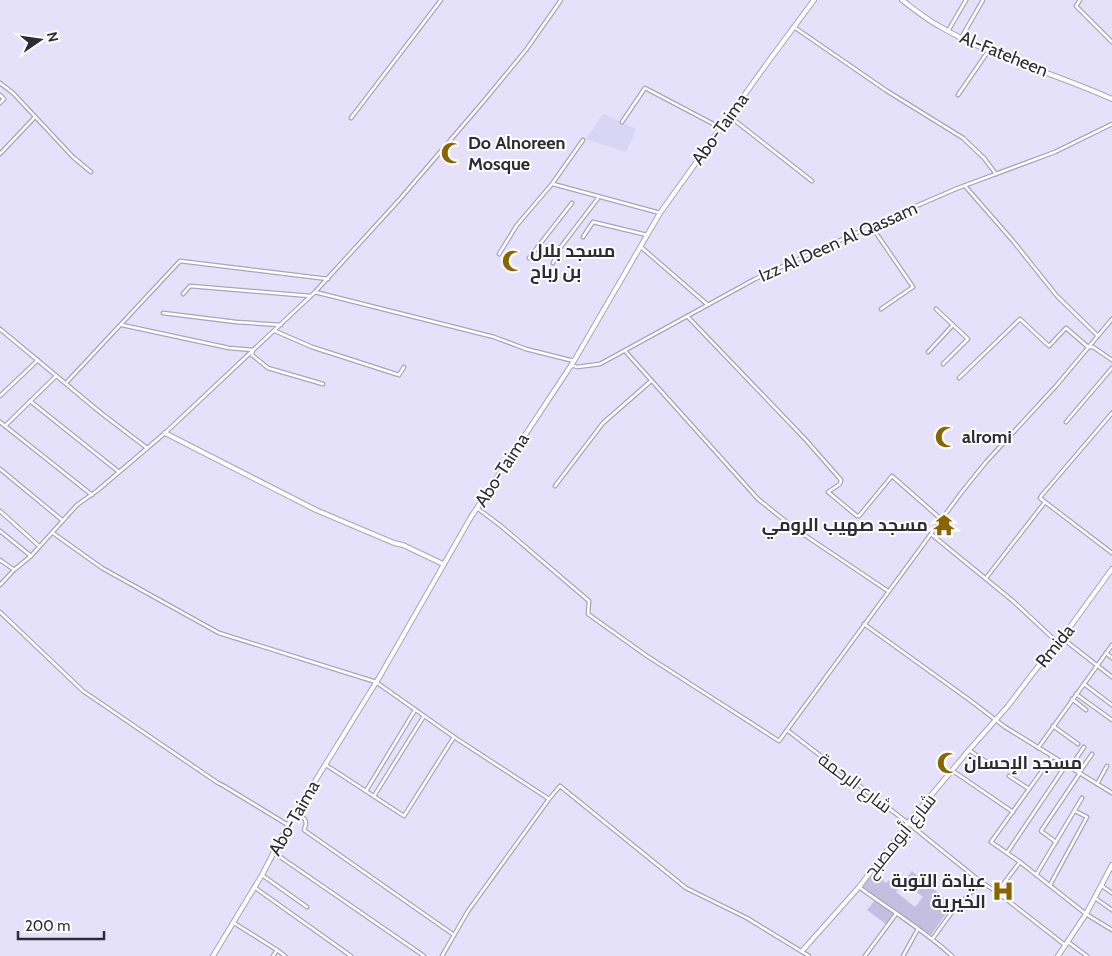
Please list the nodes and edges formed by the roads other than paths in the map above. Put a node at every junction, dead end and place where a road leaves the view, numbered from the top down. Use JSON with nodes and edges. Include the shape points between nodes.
{"nodes":[{"id":1,"x":441,"y":0,"type":"edge"},
{"id":2,"x":561,"y":0,"type":"edge"},
{"id":3,"x":814,"y":0,"type":"edge"},
{"id":4,"x":902,"y":0,"type":"edge"},
{"id":5,"x":966,"y":0,"type":"edge"},
{"id":6,"x":983,"y":0,"type":"edge"},
{"id":7,"x":1080,"y":0,"type":"edge"},
{"id":8,"x":794,"y":28,"type":"junction"},
{"id":9,"x":948,"y":31,"type":"junction"},
{"id":10,"x":961,"y":38,"type":"junction"},
{"id":11,"x":1112,"y":42,"type":"edge"},
{"id":12,"x":989,"y":50,"type":"junction"},
{"id":13,"x":0,"y":83,"type":"edge"},
{"id":14,"x":0,"y":95,"type":"edge"},
{"id":15,"x":958,"y":95,"type":"dead end"},
{"id":16,"x":1112,"y":99,"type":"edge"},
{"id":17,"x":0,"y":103,"type":"edge"},
{"id":18,"x":729,"y":116,"type":"junction"},
{"id":19,"x":35,"y":117,"type":"junction"},
{"id":20,"x":351,"y":118,"type":"dead end"},
{"id":21,"x":622,"y":122,"type":"dead end"},
{"id":22,"x":1112,"y":124,"type":"edge"},
{"id":23,"x":721,"y":128,"type":"junction"},
{"id":24,"x":583,"y":140,"type":"dead end"},
{"id":25,"x":0,"y":154,"type":"edge"},
{"id":26,"x":91,"y":172,"type":"dead end"},
{"id":27,"x":996,"y":174,"type":"junction"},
{"id":28,"x":812,"y":181,"type":"dead end"},
{"id":29,"x":552,"y":184,"type":"junction"},
{"id":30,"x":965,"y":186,"type":"junction"},
{"id":31,"x":600,"y":196,"type":"junction"},
{"id":32,"x":572,"y":204,"type":"dead end"},
{"id":33,"x":660,"y":213,"type":"junction"},
{"id":34,"x":872,"y":227,"type":"junction"},
{"id":35,"x":646,"y":235,"type":"junction"},
{"id":36,"x":583,"y":237,"type":"dead end"},
{"id":37,"x":640,"y":246,"type":"junction"},
{"id":38,"x":499,"y":254,"type":"dead end"},
{"id":39,"x":529,"y":258,"type":"dead end"},
{"id":40,"x":553,"y":263,"type":"dead end"},
{"id":41,"x":328,"y":279,"type":"junction"},
{"id":42,"x":315,"y":292,"type":"junction"},
{"id":43,"x":183,"y":294,"type":"dead end"},
{"id":44,"x":310,"y":296,"type":"junction"},
{"id":45,"x":708,"y":305,"type":"junction"},
{"id":46,"x":881,"y":309,"type":"dead end"},
{"id":47,"x":936,"y":309,"type":"dead end"},
{"id":48,"x":163,"y":313,"type":"dead end"},
{"id":49,"x":687,"y":316,"type":"junction"},
{"id":50,"x":1112,"y":319,"type":"edge"},
{"id":51,"x":121,"y":325,"type":"junction"},
{"id":52,"x":281,"y":325,"type":"junction"},
{"id":53,"x":953,"y":325,"type":"junction"},
{"id":54,"x":0,"y":329,"type":"edge"},
{"id":55,"x":275,"y":331,"type":"junction"},
{"id":56,"x":1098,"y":336,"type":"junction"},
{"id":57,"x":1088,"y":347,"type":"junction"},
{"id":58,"x":253,"y":350,"type":"junction"},
{"id":59,"x":625,"y":351,"type":"junction"},
{"id":60,"x":928,"y":352,"type":"dead end"},
{"id":61,"x":38,"y":360,"type":"junction"},
{"id":62,"x":574,"y":360,"type":"junction"},
{"id":63,"x":1112,"y":360,"type":"edge"},
{"id":64,"x":944,"y":364,"type":"dead end"},
{"id":65,"x":571,"y":365,"type":"junction"},
{"id":66,"x":404,"y":367,"type":"dead end"},
{"id":67,"x":1112,"y":368,"type":"edge"},
{"id":68,"x":56,"y":376,"type":"junction"},
{"id":69,"x":959,"y":378,"type":"dead end"},
{"id":70,"x":651,"y":381,"type":"junction"},
{"id":71,"x":66,"y":383,"type":"junction"},
{"id":72,"x":323,"y":384,"type":"dead end"},
{"id":73,"x":0,"y":396,"type":"edge"},
{"id":74,"x":30,"y":401,"type":"junction"},
{"id":75,"x":1112,"y":413,"type":"edge"},
{"id":76,"x":0,"y":422,"type":"edge"},
{"id":77,"x":1066,"y":422,"type":"dead end"},
{"id":78,"x":5,"y":426,"type":"junction"},
{"id":79,"x":165,"y":433,"type":"junction"},
{"id":80,"x":147,"y":448,"type":"junction"},
{"id":81,"x":0,"y":469,"type":"edge"},
{"id":82,"x":119,"y":472,"type":"junction"},
{"id":83,"x":555,"y":486,"type":"dead end"},
{"id":84,"x":92,"y":495,"type":"junction"},
{"id":85,"x":1046,"y":502,"type":"junction"},
{"id":86,"x":477,"y":508,"type":"junction"},
{"id":87,"x":0,"y":511,"type":"edge"},
{"id":88,"x":941,"y":519,"type":"junction"},
{"id":89,"x":62,"y":520,"type":"junction"},
{"id":90,"x":0,"y":531,"type":"edge"},
{"id":91,"x":53,"y":533,"type":"junction"},
{"id":92,"x":931,"y":534,"type":"junction"},
{"id":93,"x":40,"y":546,"type":"junction"},
{"id":94,"x":1112,"y":553,"type":"edge"},
{"id":95,"x":31,"y":556,"type":"junction"},
{"id":96,"x":0,"y":560,"type":"edge"},
{"id":97,"x":443,"y":564,"type":"junction"},
{"id":98,"x":1112,"y":569,"type":"edge"},
{"id":99,"x":14,"y":570,"type":"junction"},
{"id":100,"x":986,"y":578,"type":"junction"},
{"id":101,"x":0,"y":585,"type":"edge"},
{"id":102,"x":888,"y":591,"type":"junction"},
{"id":103,"x":0,"y":612,"type":"edge"},
{"id":104,"x":864,"y":624,"type":"junction"},
{"id":105,"x":1062,"y":638,"type":"junction"},
{"id":106,"x":1058,"y":644,"type":"junction"},
{"id":107,"x":1112,"y":645,"type":"edge"},
{"id":108,"x":1106,"y":653,"type":"junction"},
{"id":109,"x":1112,"y":658,"type":"edge"},
{"id":110,"x":1098,"y":666,"type":"junction"},
{"id":111,"x":1112,"y":677,"type":"edge"},
{"id":112,"x":376,"y":682,"type":"junction"},
{"id":113,"x":1084,"y":684,"type":"junction"},
{"id":114,"x":1076,"y":694,"type":"junction"},
{"id":115,"x":1072,"y":699,"type":"junction"},
{"id":116,"x":1112,"y":705,"type":"edge"},
{"id":117,"x":415,"y":710,"type":"junction"},
{"id":118,"x":1086,"y":710,"type":"dead end"},
{"id":119,"x":424,"y":716,"type":"junction"},
{"id":120,"x":1112,"y":720,"type":"edge"},
{"id":121,"x":996,"y":721,"type":"junction"},
{"id":122,"x":1053,"y":726,"type":"junction"},
{"id":123,"x":787,"y":730,"type":"junction"},
{"id":124,"x":454,"y":737,"type":"junction"},
{"id":125,"x":1078,"y":744,"type":"dead end"},
{"id":126,"x":1038,"y":748,"type":"junction"},
{"id":127,"x":1084,"y":748,"type":"dead end"},
{"id":128,"x":969,"y":750,"type":"junction"},
{"id":129,"x":1092,"y":754,"type":"dead end"},
{"id":130,"x":1052,"y":757,"type":"junction"},
{"id":131,"x":988,"y":763,"type":"dead end"},
{"id":132,"x":326,"y":765,"type":"junction"},
{"id":133,"x":1066,"y":765,"type":"junction"},
{"id":134,"x":1107,"y":766,"type":"dead end"},
{"id":135,"x":1070,"y":768,"type":"junction"},
{"id":136,"x":953,"y":771,"type":"junction"},
{"id":137,"x":1079,"y":773,"type":"junction"},
{"id":138,"x":1009,"y":776,"type":"dead end"},
{"id":139,"x":1097,"y":784,"type":"junction"},
{"id":140,"x":1029,"y":789,"type":"junction"},
{"id":141,"x":366,"y":791,"type":"junction"},
{"id":142,"x":1112,"y":793,"type":"edge"},
{"id":143,"x":374,"y":796,"type":"junction"},
{"id":144,"x":549,"y":798,"type":"junction"},
{"id":145,"x":1082,"y":798,"type":"dead end"},
{"id":146,"x":1075,"y":811,"type":"junction"},
{"id":147,"x":1013,"y":812,"type":"junction"},
{"id":148,"x":295,"y":814,"type":"junction"},
{"id":149,"x":908,"y":823,"type":"junction"},
{"id":150,"x":288,"y":825,"type":"junction"},
{"id":151,"x":1056,"y":842,"type":"junction"},
{"id":152,"x":274,"y":852,"type":"junction"},
{"id":153,"x":1007,"y":853,"type":"junction"},
{"id":154,"x":1020,"y":862,"type":"junction"},
{"id":155,"x":1112,"y":865,"type":"edge"},
{"id":156,"x":262,"y":875,"type":"junction"},
{"id":157,"x":1036,"y":875,"type":"junction"},
{"id":158,"x":1110,"y":875,"type":"edge"},
{"id":159,"x":981,"y":882,"type":"junction"},
{"id":160,"x":1050,"y":885,"type":"junction"},
{"id":161,"x":1102,"y":886,"type":"junction"},
{"id":162,"x":254,"y":887,"type":"junction"},
{"id":163,"x":859,"y":887,"type":"junction"},
{"id":164,"x":997,"y":892,"type":"junction"},
{"id":165,"x":1112,"y":893,"type":"edge"},
{"id":166,"x":1095,"y":898,"type":"junction"},
{"id":167,"x":307,"y":907,"type":"dead end"},
{"id":168,"x":1112,"y":910,"type":"edge"},
{"id":169,"x":896,"y":914,"type":"junction"},
{"id":170,"x":1086,"y":914,"type":"junction"},
{"id":171,"x":234,"y":923,"type":"junction"},
{"id":172,"x":918,"y":928,"type":"junction"},
{"id":173,"x":1112,"y":930,"type":"edge"},
{"id":174,"x":454,"y":935,"type":"junction"},
{"id":175,"x":933,"y":938,"type":"junction"},
{"id":176,"x":1066,"y":943,"type":"junction"},
{"id":177,"x":277,"y":950,"type":"junction"},
{"id":178,"x":802,"y":951,"type":"junction"},
{"id":179,"x":213,"y":956,"type":"edge"},
{"id":180,"x":273,"y":956,"type":"edge"},
{"id":181,"x":285,"y":956,"type":"edge"},
{"id":182,"x":352,"y":956,"type":"edge"},
{"id":183,"x":424,"y":956,"type":"edge"},
{"id":184,"x":442,"y":956,"type":"edge"},
{"id":185,"x":809,"y":956,"type":"edge"},
{"id":186,"x":865,"y":956,"type":"edge"},
{"id":187,"x":903,"y":956,"type":"edge"},
{"id":188,"x":952,"y":956,"type":"edge"},
{"id":189,"x":1058,"y":956,"type":"edge"},
{"id":190,"x":1087,"y":956,"type":"edge"}],
"edges":[{"from":1,"to":20,"type":"street"},
{"from":2,"to":41,"type":"street","via":[[488,96]]},
{"from":3,"to":8,"type":"street","name":"Abo-Taima"},
{"from":4,"to":9,"type":"street","name":"Al-Fateheen"},
{"from":5,"to":9,"type":"street"},
{"from":6,"to":10,"type":"street"},
{"from":7,"to":11,"type":"street","via":[[1076,6]]},
{"from":8,"to":18,"type":"street","name":"Abo-Taima"},
{"from":8,"to":27,"type":"street","via":[[962,138]]},
{"from":9,"to":10,"type":"street","name":"Al-Fateheen"},
{"from":10,"to":12,"type":"street","name":"Al-Fateheen"},
{"from":12,"to":15,"type":"street"},
{"from":12,"to":16,"type":"street","name":"Al-Fateheen"},
{"from":13,"to":19,"type":"street"},
{"from":14,"to":17,"type":"street","via":[[4,98]]},
{"from":18,"to":23,"type":"street","name":"Abo-Taima"},
{"from":18,"to":28,"type":"street"},
{"from":19,"to":25,"type":"street"},
{"from":19,"to":26,"type":"street"},
{"from":21,"to":23,"type":"street","via":[[645,88]]},
{"from":22,"to":27,"type":"street","name":"Izz Al Deen Al Qassam","via":[[1055,152]]},
{"from":23,"to":33,"type":"street","name":"Abo-Taima"},
{"from":24,"to":29,"type":"street"},
{"from":27,"to":30,"type":"street","name":"Izz Al Deen Al Qassam"},
{"from":29,"to":31,"type":"street"},
{"from":29,"to":38,"type":"street","via":[[517,225]]},
{"from":30,"to":34,"type":"street","name":"Izz Al Deen Al Qassam"},
{"from":30,"to":56,"type":"street","via":[[1057,296]]},
{"from":31,"to":33,"type":"street"},
{"from":31,"to":40,"type":"street","via":[[560,248]]},
{"from":32,"to":39,"type":"street"},
{"from":33,"to":35,"type":"street","name":"Abo-Taima"},
{"from":34,"to":45,"type":"street","name":"Izz Al Deen Al Qassam"},
{"from":34,"to":46,"type":"street","via":[[913,287]]},
{"from":35,"to":36,"type":"street","via":[[593,222]]},
{"from":35,"to":37,"type":"street","name":"Abo-Taima"},
{"from":37,"to":45,"type":"street"},
{"from":37,"to":62,"type":"street","name":"Abo-Taima"},
{"from":41,"to":42,"type":"street"},
{"from":41,"to":51,"type":"street","via":[[180,261]]},
{"from":42,"to":44,"type":"street"},
{"from":42,"to":62,"type":"street"},
{"from":43,"to":44,"type":"street","via":[[190,286]]},
{"from":44,"to":52,"type":"street"},
{"from":45,"to":49,"type":"street","name":"Izz Al Deen Al Qassam"},
{"from":47,"to":53,"type":"street"},
{"from":48,"to":52,"type":"street"},
{"from":49,"to":59,"type":"street","name":"Izz Al Deen Al Qassam"},
{"from":49,"to":88,"type":"street","via":[[835,474],[840,484],[828,492],[856,516],[892,476]]},
{"from":50,"to":56,"type":"street"},
{"from":51,"to":58,"type":"street","via":[[229,348]]},
{"from":51,"to":71,"type":"street"},
{"from":52,"to":55,"type":"street"},
{"from":53,"to":60,"type":"street"},
{"from":53,"to":64,"type":"street","via":[[968,339]]},
{"from":54,"to":61,"type":"street"},
{"from":55,"to":58,"type":"street"},
{"from":55,"to":66,"type":"street","via":[[312,347],[399,375]]},
{"from":56,"to":57,"type":"street"},
{"from":57,"to":63,"type":"street"},
{"from":57,"to":69,"type":"street","via":[[1066,328],[1049,346],[1020,319]]},
{"from":57,"to":88,"type":"street","via":[[986,462]]},
{"from":58,"to":72,"type":"street","via":[[252,355],[268,368]]},
{"from":58,"to":79,"type":"street"},
{"from":59,"to":65,"type":"street","name":"Izz Al Deen Al Qassam","via":[[600,364],[577,368]]},
{"from":59,"to":70,"type":"street"},
{"from":61,"to":68,"type":"street"},
{"from":61,"to":73,"type":"street"},
{"from":62,"to":65,"type":"street","name":"Abo-Taima"},
{"from":65,"to":86,"type":"street","name":"Abo-Taima"},
{"from":67,"to":77,"type":"street"},
{"from":68,"to":71,"type":"street"},
{"from":68,"to":74,"type":"street"},
{"from":70,"to":83,"type":"street","via":[[603,423]]},
{"from":70,"to":102,"type":"street","via":[[758,499],[794,528]]},
{"from":71,"to":80,"type":"street"},
{"from":74,"to":78,"type":"street"},
{"from":74,"to":82,"type":"street"},
{"from":75,"to":85,"type":"street","via":[[1042,495],[1040,498]]},
{"from":76,"to":78,"type":"street"},
{"from":78,"to":84,"type":"street"},
{"from":79,"to":80,"type":"street"},
{"from":79,"to":97,"type":"street","via":[[316,510]]},
{"from":80,"to":82,"type":"street"},
{"from":81,"to":89,"type":"street"},
{"from":82,"to":84,"type":"street"},
{"from":84,"to":89,"type":"street"},
{"from":85,"to":94,"type":"street"},
{"from":85,"to":100,"type":"street"},
{"from":86,"to":97,"type":"street","name":"Abo-Taima"},
{"from":86,"to":123,"type":"street","via":[[589,601],[588,614],[601,624],[779,741]]},
{"from":87,"to":93,"type":"street"},
{"from":88,"to":92,"type":"street"},
{"from":89,"to":91,"type":"street"},
{"from":90,"to":95,"type":"street"},
{"from":91,"to":93,"type":"street"},
{"from":91,"to":112,"type":"street","via":[[102,568],[219,633]]},
{"from":92,"to":100,"type":"street"},
{"from":92,"to":102,"type":"street"},
{"from":93,"to":95,"type":"street"},
{"from":95,"to":99,"type":"street"},
{"from":96,"to":99,"type":"street"},
{"from":97,"to":112,"type":"street","name":"Abo-Taima"},
{"from":98,"to":105,"type":"street","name":"Rmida"},
{"from":99,"to":101,"type":"street"},
{"from":100,"to":106,"type":"street"},
{"from":102,"to":104,"type":"street"},
{"from":103,"to":150,"type":"street","via":[[83,691],[218,784]]},
{"from":104,"to":121,"type":"street"},
{"from":104,"to":123,"type":"street"},
{"from":105,"to":106,"type":"street","name":"Rmida"},
{"from":105,"to":110,"type":"street"},
{"from":106,"to":121,"type":"street","name":"Rmida"},
{"from":107,"to":108,"type":"street"},
{"from":108,"to":109,"type":"street"},
{"from":108,"to":110,"type":"street"},
{"from":110,"to":111,"type":"street"},
{"from":110,"to":113,"type":"street"},
{"from":112,"to":117,"type":"street"},
{"from":112,"to":132,"type":"street","name":"Abo-Taima"},
{"from":113,"to":114,"type":"street"},
{"from":113,"to":116,"type":"street"},
{"from":114,"to":115,"type":"street"},
{"from":114,"to":120,"type":"street"},
{"from":115,"to":118,"type":"street"},
{"from":115,"to":122,"type":"street"},
{"from":117,"to":119,"type":"street"},
{"from":117,"to":141,"type":"street"},
{"from":119,"to":124,"type":"street"},
{"from":119,"to":143,"type":"street"},
{"from":121,"to":126,"type":"street"},
{"from":121,"to":128,"type":"street","name":"شارع أبومصبح"},
{"from":122,"to":125,"type":"street"},
{"from":122,"to":126,"type":"street"},
{"from":123,"to":149,"type":"street","name":"شارع الرحمة"},
{"from":124,"to":143,"type":"street","via":[[404,816]]},
{"from":124,"to":144,"type":"street"},
{"from":126,"to":130,"type":"street"},
{"from":127,"to":135,"type":"street"},
{"from":128,"to":131,"type":"street"},
{"from":128,"to":136,"type":"street","name":"شارع أبومصبح"},
{"from":129,"to":137,"type":"street"},
{"from":130,"to":133,"type":"street"},
{"from":130,"to":140,"type":"street"},
{"from":132,"to":141,"type":"street"},
{"from":132,"to":148,"type":"street","name":"Abo-Taima"},
{"from":133,"to":135,"type":"street"},
{"from":133,"to":153,"type":"street"},
{"from":134,"to":139,"type":"street"},
{"from":135,"to":137,"type":"street"},
{"from":136,"to":147,"type":"street"},
{"from":136,"to":149,"type":"street","name":"شارع أبومصبح"},
{"from":137,"to":139,"type":"street"},
{"from":137,"to":151,"type":"street","via":[[1041,831]]},
{"from":138,"to":140,"type":"street"},
{"from":139,"to":142,"type":"street"},
{"from":140,"to":147,"type":"street"},
{"from":141,"to":143,"type":"street"},
{"from":144,"to":174,"type":"street"},
{"from":144,"to":178,"type":"street","via":[[560,786],[686,888],[747,918]]},
{"from":145,"to":146,"type":"street"},
{"from":146,"to":151,"type":"street"},
{"from":146,"to":160,"type":"street","via":[[1087,817]]},
{"from":147,"to":153,"type":"street","via":[[990,842]]},
{"from":148,"to":150,"type":"street","name":"Abo-Taima"},
{"from":148,"to":174,"type":"street","via":[[305,819],[304,830]]},
{"from":149,"to":159,"type":"street","name":"شارع الرحمة"},
{"from":149,"to":163,"type":"street","name":"شارع أبومصبح"},
{"from":150,"to":152,"type":"street","name":"Abo-Taima"},
{"from":151,"to":157,"type":"street"},
{"from":152,"to":156,"type":"street","name":"Abo-Taima"},
{"from":152,"to":183,"type":"street"},
{"from":153,"to":154,"type":"street"},
{"from":154,"to":157,"type":"street"},
{"from":154,"to":164,"type":"street"},
{"from":155,"to":158,"type":"street"},
{"from":156,"to":162,"type":"street","name":"Abo-Taima"},
{"from":156,"to":167,"type":"street"},
{"from":157,"to":160,"type":"street"},
{"from":158,"to":161,"type":"street"},
{"from":159,"to":164,"type":"street","name":"شارع الرحمة"},
{"from":159,"to":175,"type":"street"},
{"from":160,"to":170,"type":"street"},
{"from":161,"to":165,"type":"street"},
{"from":161,"to":166,"type":"street"},
{"from":162,"to":171,"type":"street","name":"Abo-Taima"},
{"from":162,"to":182,"type":"street"},
{"from":163,"to":169,"type":"street"},
{"from":163,"to":178,"type":"street","name":"شارع أبومصبح"},
{"from":164,"to":176,"type":"street","name":"شارع الرحمة"},
{"from":166,"to":168,"type":"street"},
{"from":166,"to":170,"type":"street"},
{"from":169,"to":172,"type":"street"},
{"from":169,"to":186,"type":"street"},
{"from":170,"to":173,"type":"street"},
{"from":170,"to":176,"type":"street"},
{"from":171,"to":177,"type":"street"},
{"from":171,"to":179,"type":"street","name":"Abo-Taima"},
{"from":172,"to":175,"type":"street"},
{"from":172,"to":187,"type":"street"},
{"from":174,"to":184,"type":"street"},
{"from":175,"to":188,"type":"street"},
{"from":176,"to":189,"type":"street"},
{"from":176,"to":190,"type":"street","name":"شارع الرحمة"},
{"from":177,"to":180,"type":"street"},
{"from":177,"to":181,"type":"street"},
{"from":178,"to":185,"type":"street"}]}
